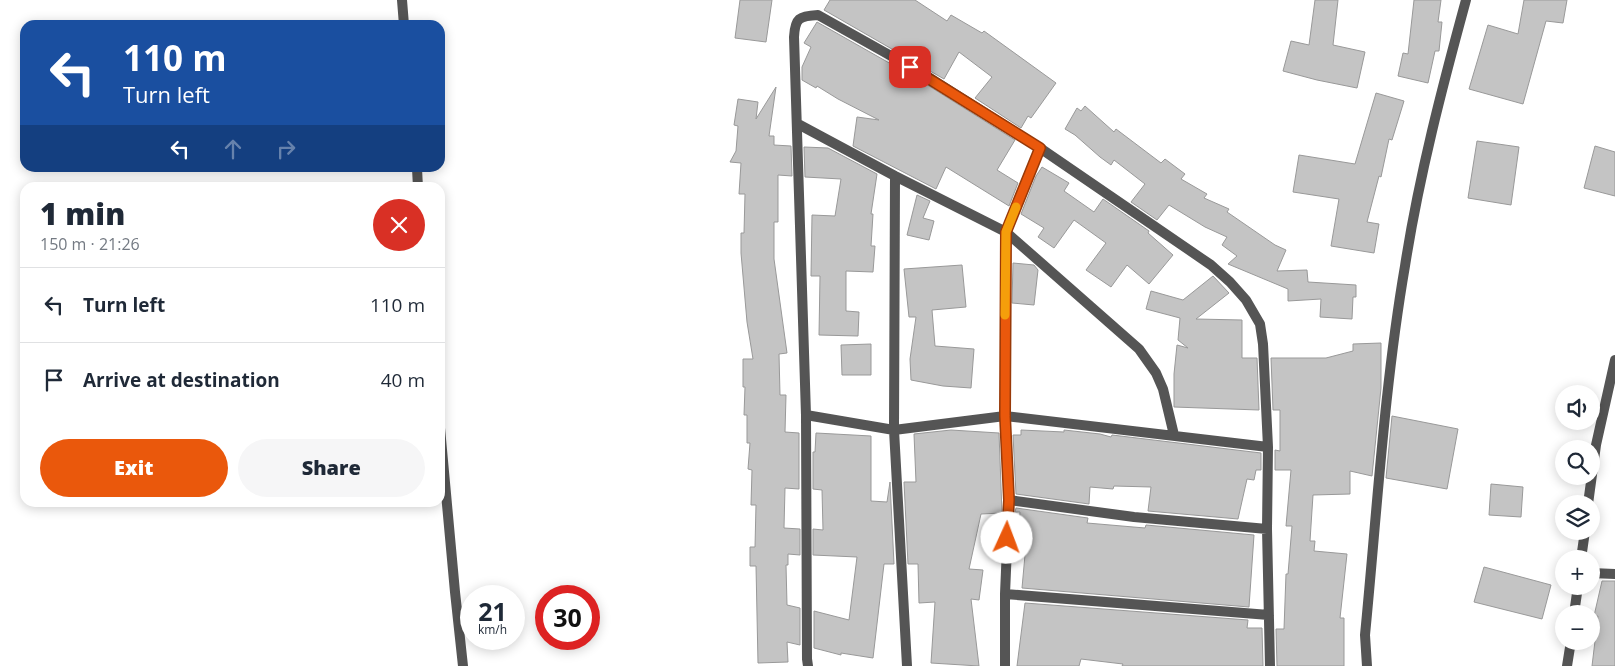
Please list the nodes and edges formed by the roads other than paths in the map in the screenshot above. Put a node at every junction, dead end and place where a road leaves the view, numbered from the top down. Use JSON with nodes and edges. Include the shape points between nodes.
{"nodes":[{"id":1,"x":402,"y":0,"type":"edge"},
{"id":2,"x":1466,"y":0,"type":"edge"},
{"id":3,"x":404,"y":20,"type":"edge"},
{"id":4,"x":798,"y":124,"type":"junction"},
{"id":5,"x":1040,"y":148,"type":"junction"},
{"id":6,"x":895,"y":176,"type":"junction"},
{"id":7,"x":1006,"y":232,"type":"junction"},
{"id":8,"x":1615,"y":360,"type":"edge"},
{"id":9,"x":806,"y":415,"type":"junction"},
{"id":10,"x":1005,"y":416,"type":"junction"},
{"id":11,"x":894,"y":430,"type":"junction"},
{"id":12,"x":1174,"y":435,"type":"junction"},
{"id":13,"x":1268,"y":447,"type":"junction"},
{"id":14,"x":445,"y":480,"type":"edge"},
{"id":15,"x":1589,"y":495,"type":"edge"},
{"id":16,"x":1009,"y":500,"type":"junction"},
{"id":17,"x":1268,"y":529,"type":"junction"},
{"id":18,"x":1600,"y":573,"type":"edge"},
{"id":19,"x":1615,"y":574,"type":"edge"},
{"id":20,"x":1005,"y":594,"type":"junction"},
{"id":21,"x":1269,"y":616,"type":"junction"},
{"id":22,"x":1569,"y":650,"type":"edge"},
{"id":23,"x":463,"y":666,"type":"edge"},
{"id":24,"x":808,"y":666,"type":"edge"},
{"id":25,"x":907,"y":666,"type":"edge"},
{"id":26,"x":1005,"y":666,"type":"edge"},
{"id":27,"x":1270,"y":666,"type":"edge"},
{"id":28,"x":1367,"y":666,"type":"edge"},
{"id":29,"x":1567,"y":666,"type":"edge"}],
"edges":[{"from":1,"to":3,"type":"street"},
{"from":2,"to":28,"type":"street","via":[[1438,101],[1404,266],[1388,393],[1365,635]]},
{"from":4,"to":5,"type":"street","via":[[795,24],[800,18],[818,15],[925,75]]},
{"from":4,"to":6,"type":"street"},
{"from":4,"to":9,"type":"street"},
{"from":5,"to":7,"type":"street"},
{"from":5,"to":13,"type":"street","via":[[1211,266],[1246,300],[1260,324],[1263,344]]},
{"from":6,"to":7,"type":"street"},
{"from":6,"to":11,"type":"street"},
{"from":7,"to":10,"type":"street"},
{"from":7,"to":12,"type":"street","via":[[1140,350],[1163,388]]},
{"from":8,"to":15,"type":"street","via":[[1596,445]]},
{"from":9,"to":11,"type":"street"},
{"from":9,"to":24,"type":"street"},
{"from":10,"to":11,"type":"street"},
{"from":10,"to":12,"type":"street"},
{"from":10,"to":16,"type":"street"},
{"from":11,"to":25,"type":"street"},
{"from":12,"to":13,"type":"street"},
{"from":13,"to":17,"type":"street"},
{"from":14,"to":23,"type":"street"},
{"from":16,"to":17,"type":"street","via":[[1134,517]]},
{"from":16,"to":20,"type":"street"},
{"from":17,"to":21,"type":"street"},
{"from":18,"to":19,"type":"street"},
{"from":20,"to":21,"type":"street"},
{"from":20,"to":26,"type":"street"},
{"from":21,"to":27,"type":"street"},
{"from":22,"to":29,"type":"street"}]}
